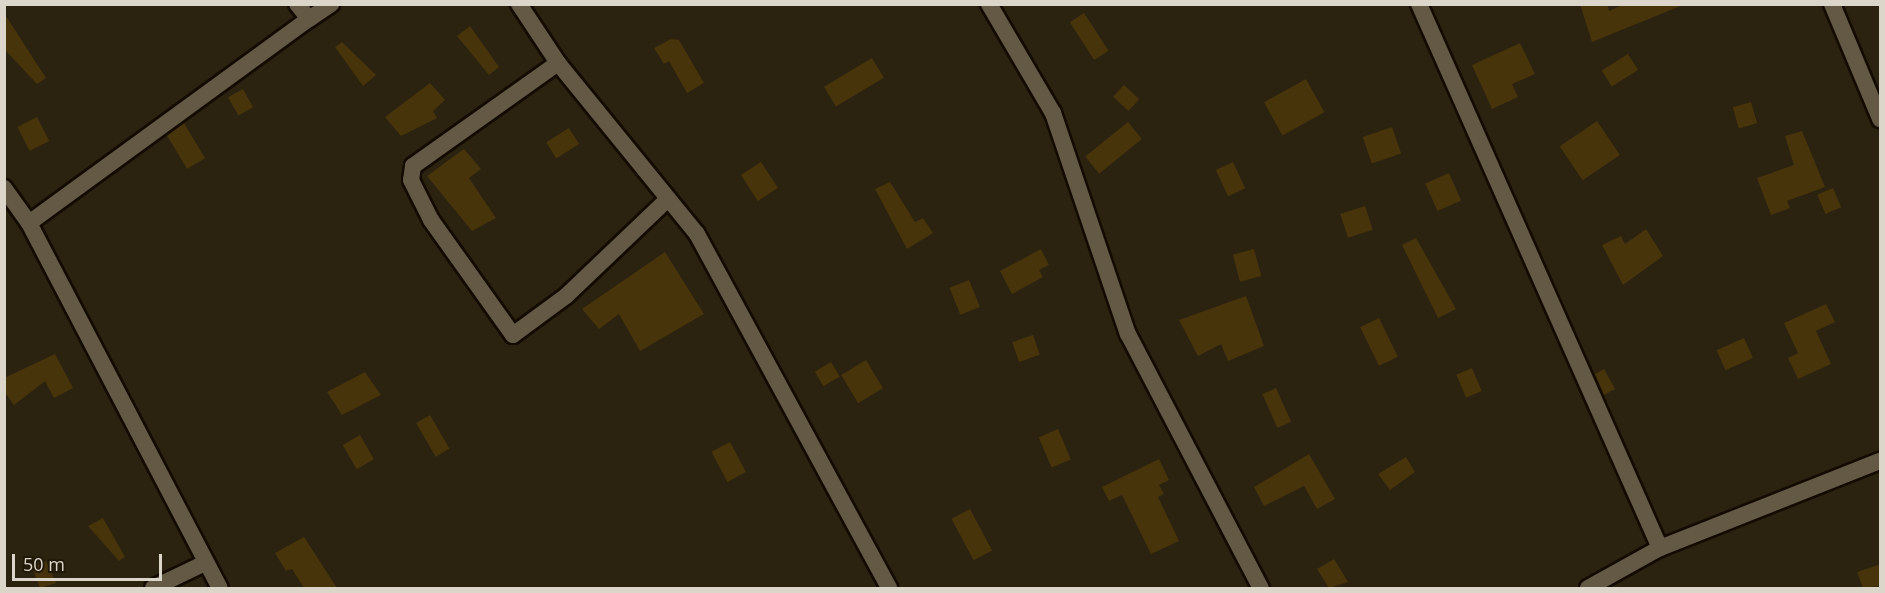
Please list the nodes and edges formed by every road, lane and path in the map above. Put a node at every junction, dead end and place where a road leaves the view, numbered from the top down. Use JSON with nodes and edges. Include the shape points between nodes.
{"nodes":[{"id":1,"x":297,"y":4,"type":"edge"},
{"id":2,"x":331,"y":4,"type":"edge"},
{"id":3,"x":519,"y":4,"type":"edge"},
{"id":4,"x":989,"y":4,"type":"edge"},
{"id":5,"x":1419,"y":4,"type":"edge"},
{"id":6,"x":1832,"y":4,"type":"edge"},
{"id":7,"x":309,"y":19,"type":"junction"},
{"id":8,"x":558,"y":63,"type":"junction"},
{"id":9,"x":1881,"y":119,"type":"edge"},
{"id":10,"x":4,"y":188,"type":"edge"},
{"id":11,"x":668,"y":199,"type":"junction"},
{"id":12,"x":29,"y":223,"type":"junction"},
{"id":13,"x":1881,"y":461,"type":"edge"},
{"id":14,"x":1660,"y":548,"type":"junction"},
{"id":15,"x":205,"y":563,"type":"junction"},
{"id":16,"x":153,"y":588,"type":"edge"},
{"id":17,"x":220,"y":588,"type":"edge"},
{"id":18,"x":889,"y":588,"type":"edge"},
{"id":19,"x":1262,"y":588,"type":"edge"},
{"id":20,"x":1588,"y":588,"type":"edge"}],
"edges":[{"from":1,"to":7,"type":"street"},
{"from":2,"to":7,"type":"street"},
{"from":3,"to":8,"type":"street"},
{"from":4,"to":19,"type":"street","via":[[1053,113],[1128,334]]},
{"from":5,"to":14,"type":"street"},
{"from":6,"to":9,"type":"street"},
{"from":7,"to":12,"type":"street"},
{"from":8,"to":11,"type":"street"},
{"from":8,"to":11,"type":"street","via":[[412,165],[411,180],[431,220],[513,335],[566,296]]},
{"from":10,"to":12,"type":"street"},
{"from":11,"to":18,"type":"street","via":[[714,264]]},
{"from":12,"to":15,"type":"street"},
{"from":13,"to":14,"type":"street"},
{"from":14,"to":20,"type":"street"},
{"from":15,"to":16,"type":"street"},
{"from":15,"to":17,"type":"street"}]}
